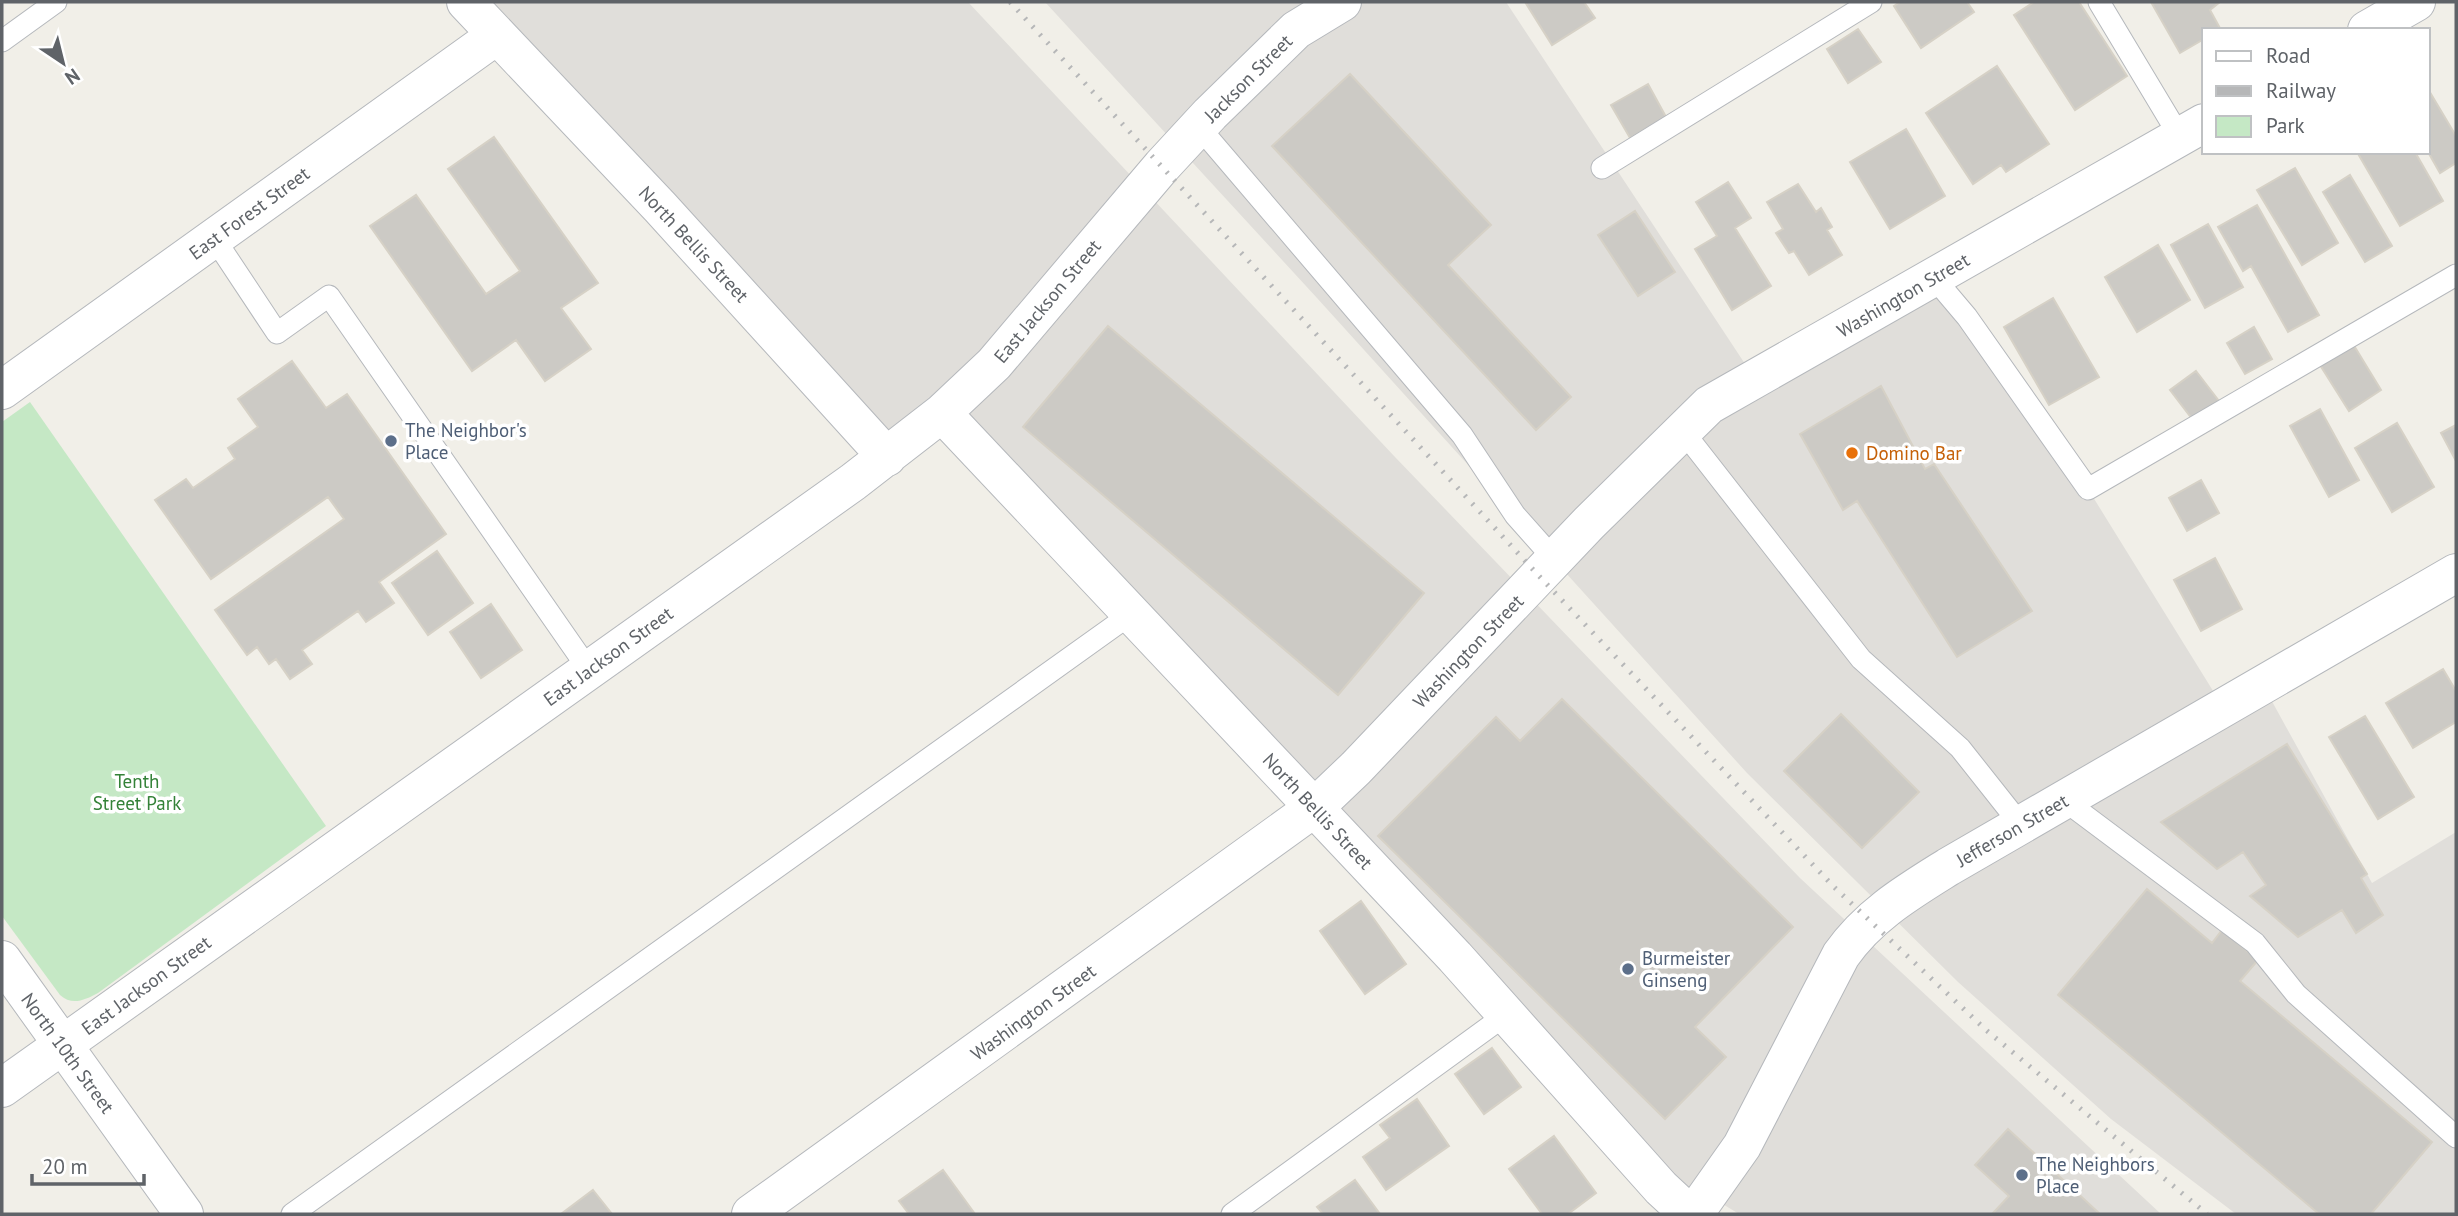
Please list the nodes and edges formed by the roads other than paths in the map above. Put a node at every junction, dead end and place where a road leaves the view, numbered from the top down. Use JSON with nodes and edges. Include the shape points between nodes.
{"nodes":[{"id":1,"x":57,"y":2,"type":"edge"},
{"id":2,"x":466,"y":2,"type":"edge"},
{"id":3,"x":1871,"y":2,"type":"edge"},
{"id":4,"x":2099,"y":2,"type":"edge"},
{"id":5,"x":2416,"y":2,"type":"edge"},
{"id":6,"x":1320,"y":7,"type":"edge"},
{"id":7,"x":2370,"y":28,"type":"edge"},
{"id":8,"x":497,"y":35,"type":"junction"},
{"id":9,"x":2,"y":41,"type":"edge"},
{"id":10,"x":1199,"y":127,"type":"junction"},
{"id":11,"x":2192,"y":130,"type":"edge"},
{"id":12,"x":1162,"y":166,"type":"joint"},
{"id":13,"x":1602,"y":168,"type":"dead end"},
{"id":14,"x":214,"y":238,"type":"junction"},
{"id":15,"x":2456,"y":275,"type":"edge"},
{"id":16,"x":1934,"y":278,"type":"junction"},
{"id":17,"x":2,"y":390,"type":"edge"},
{"id":18,"x":942,"y":413,"type":"junction"},
{"id":19,"x":1682,"y":430,"type":"junction"},
{"id":20,"x":887,"y":457,"type":"junction"},
{"id":21,"x":1555,"y":560,"type":"junction"},
{"id":22,"x":2456,"y":573,"type":"edge"},
{"id":23,"x":1131,"y":614,"type":"junction"},
{"id":24,"x":589,"y":670,"type":"junction"},
{"id":25,"x":2064,"y":800,"type":"junction"},
{"id":26,"x":1314,"y":807,"type":"junction"},
{"id":27,"x":2021,"y":825,"type":"junction"},
{"id":28,"x":2,"y":960,"type":"edge"},
{"id":29,"x":1507,"y":1014,"type":"junction"},
{"id":30,"x":62,"y":1046,"type":"junction"},
{"id":31,"x":2,"y":1088,"type":"edge"},
{"id":32,"x":2456,"y":1137,"type":"edge"},
{"id":33,"x":184,"y":1214,"type":"edge"},
{"id":34,"x":292,"y":1214,"type":"edge"},
{"id":35,"x":751,"y":1214,"type":"edge"},
{"id":36,"x":1232,"y":1214,"type":"edge"},
{"id":37,"x":1691,"y":1214,"type":"edge"}],
"edges":[{"from":1,"to":9,"type":"lane"},
{"from":2,"to":8,"type":"street","name":"North Bellis Street"},
{"from":3,"to":13,"type":"lane"},
{"from":4,"to":11,"type":"lane"},
{"from":5,"to":7,"type":"street"},
{"from":6,"to":10,"type":"street","name":"Jackson Street"},
{"from":8,"to":14,"type":"street","name":"East Forest Street"},
{"from":8,"to":20,"type":"street","name":"North Bellis Street"},
{"from":10,"to":12,"type":"street","name":"Jackson Street"},
{"from":10,"to":21,"type":"lane","via":[[1462,435],[1515,515]]},
{"from":11,"to":16,"type":"street","name":"Washington Street"},
{"from":12,"to":18,"type":"street","name":"East Jackson Street","via":[[994,365]]},
{"from":14,"to":17,"type":"street","name":"East Forest Street"},
{"from":14,"to":24,"type":"lane","via":[[277,332],[329,296]]},
{"from":15,"to":16,"type":"lane","via":[[2088,489],[1967,317]]},
{"from":16,"to":19,"type":"street","name":"Washington Street","via":[[1709,405]]},
{"from":18,"to":20,"type":"street","name":"East Jackson Street"},
{"from":18,"to":23,"type":"street","name":"North Bellis Street"},
{"from":19,"to":21,"type":"street","name":"Washington Street"},
{"from":19,"to":27,"type":"lane","via":[[1861,659],[1960,748]]},
{"from":20,"to":24,"type":"street","name":"East Jackson Street"},
{"from":21,"to":26,"type":"street","name":"Washington Street"},
{"from":22,"to":25,"type":"street","name":"Jefferson Street"},
{"from":23,"to":26,"type":"street","name":"North Bellis Street"},
{"from":23,"to":34,"type":"lane"},
{"from":24,"to":30,"type":"street","name":"East Jackson Street"},
{"from":25,"to":27,"type":"street","name":"Jefferson Street"},
{"from":25,"to":32,"type":"lane","via":[[2255,943],[2297,995]]},
{"from":26,"to":29,"type":"street","name":"North Bellis Street"},
{"from":26,"to":35,"type":"street","name":"Washington Street"},
{"from":27,"to":37,"type":"street","name":"Jefferson Street","via":[[1900,897],[1854,937],[1828,977],[1742,1146]]},
{"from":28,"to":30,"type":"street","name":"North 10th Street"},
{"from":29,"to":36,"type":"lane"},
{"from":29,"to":37,"type":"street","name":"North Bellis Street","via":[[1661,1188]]},
{"from":30,"to":31,"type":"street","name":"East Jackson Street"},
{"from":30,"to":33,"type":"street","name":"North 10th Street"}]}
